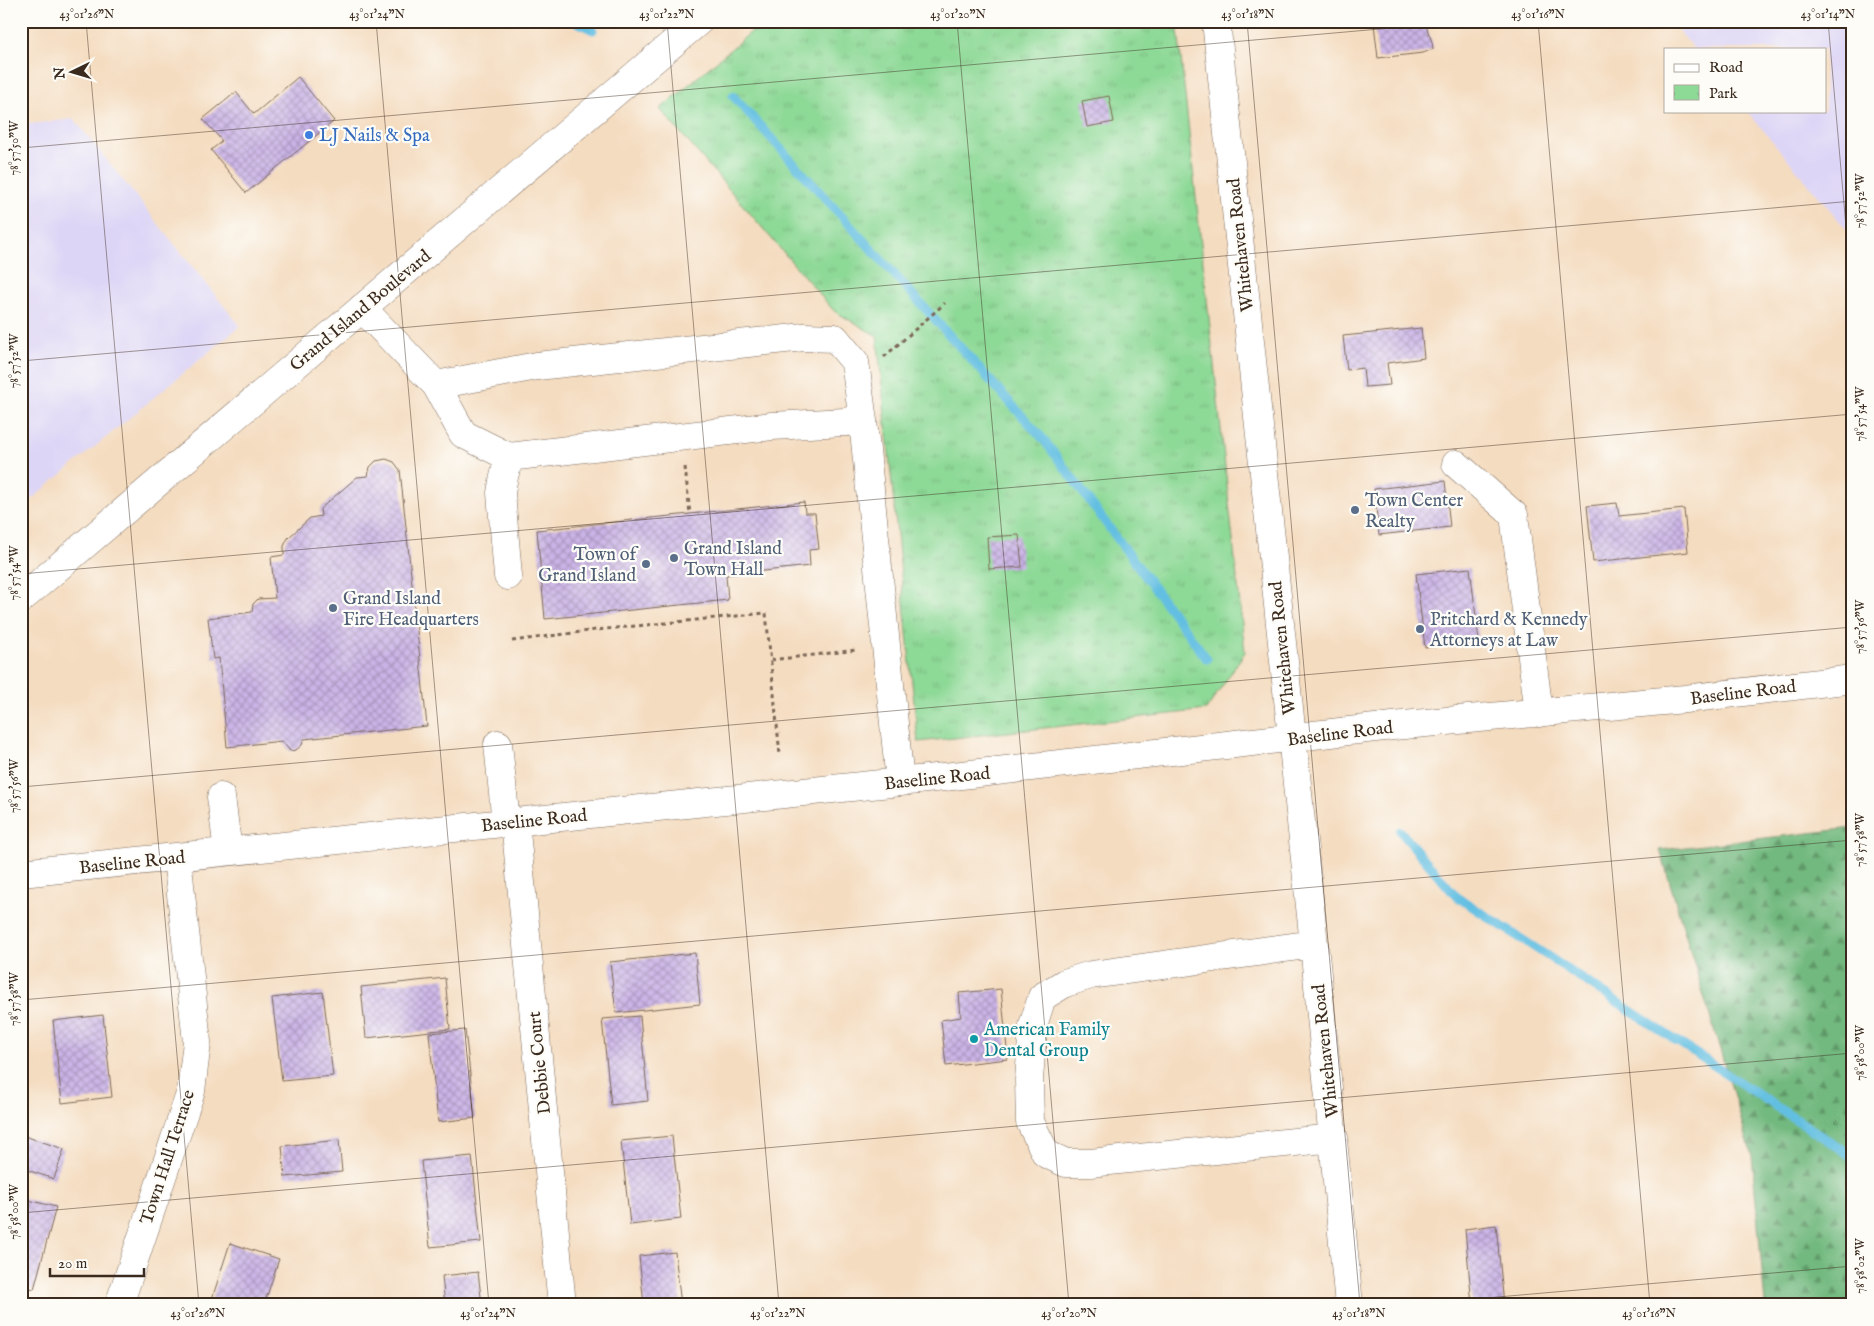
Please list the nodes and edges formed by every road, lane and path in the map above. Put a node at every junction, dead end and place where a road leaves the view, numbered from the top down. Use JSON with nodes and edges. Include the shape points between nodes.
{"nodes":[{"id":1,"x":699,"y":21,"type":"edge"},
{"id":2,"x":1216,"y":21,"type":"edge"},
{"id":3,"x":945,"y":303,"type":"dead end"},
{"id":4,"x":362,"y":308,"type":"junction"},
{"id":5,"x":881,"y":359,"type":"dead end"},
{"id":6,"x":436,"y":385,"type":"junction"},
{"id":7,"x":863,"y":421,"type":"junction"},
{"id":8,"x":509,"y":457,"type":"junction"},
{"id":9,"x":684,"y":459,"type":"dead end"},
{"id":10,"x":1456,"y":464,"type":"dead end"},
{"id":11,"x":690,"y":514,"type":"dead end"},
{"id":12,"x":508,"y":576,"type":"dead end"},
{"id":13,"x":21,"y":598,"type":"edge"},
{"id":14,"x":512,"y":641,"type":"dead end"},
{"id":15,"x":886,"y":647,"type":"junction"},
{"id":16,"x":771,"y":660,"type":"junction"},
{"id":17,"x":1853,"y":679,"type":"edge"},
{"id":18,"x":1538,"y":713,"type":"junction"},
{"id":19,"x":1292,"y":739,"type":"junction"},
{"id":20,"x":498,"y":744,"type":"dead end"},
{"id":21,"x":780,"y":755,"type":"dead end"},
{"id":22,"x":900,"y":782,"type":"junction"},
{"id":23,"x":221,"y":797,"type":"dead end"},
{"id":24,"x":511,"y":822,"type":"junction"},
{"id":25,"x":228,"y":851,"type":"junction"},
{"id":26,"x":177,"y":858,"type":"junction"},
{"id":27,"x":21,"y":873,"type":"edge"},
{"id":28,"x":1314,"y":944,"type":"junction"},
{"id":29,"x":1334,"y":1138,"type":"junction"},
{"id":30,"x":119,"y":1305,"type":"edge"},
{"id":31,"x":562,"y":1305,"type":"edge"},
{"id":32,"x":1349,"y":1305,"type":"edge"}],
"edges":[{"from":1,"to":4,"type":"street","name":"Grand Island Boulevard"},
{"from":2,"to":19,"type":"street","name":"Whitehaven Road"},
{"from":3,"to":5,"type":"path"},
{"from":4,"to":6,"type":"street"},
{"from":4,"to":13,"type":"street","name":"Grand Island Boulevard"},
{"from":6,"to":7,"type":"street","via":[[537,366],[804,337],[835,338],[855,362]]},
{"from":6,"to":8,"type":"street","via":[[464,434]]},
{"from":7,"to":8,"type":"street","via":[[772,426]]},
{"from":7,"to":15,"type":"street"},
{"from":8,"to":12,"type":"street","via":[[502,481]]},
{"from":9,"to":11,"type":"path"},
{"from":10,"to":18,"type":"street","via":[[1514,516]]},
{"from":14,"to":16,"type":"path","via":[[766,613]]},
{"from":15,"to":16,"type":"path"},
{"from":15,"to":22,"type":"street"},
{"from":16,"to":21,"type":"path"},
{"from":17,"to":18,"type":"street","name":"Baseline Road"},
{"from":18,"to":19,"type":"street","name":"Baseline Road"},
{"from":19,"to":22,"type":"street","name":"Baseline Road"},
{"from":19,"to":28,"type":"street","name":"Whitehaven Road"},
{"from":20,"to":24,"type":"street","name":"Debbie Court"},
{"from":22,"to":24,"type":"street","name":"Baseline Road"},
{"from":23,"to":25,"type":"street"},
{"from":24,"to":25,"type":"street","name":"Baseline Road"},
{"from":24,"to":31,"type":"street","name":"Debbie Court"},
{"from":25,"to":26,"type":"street","name":"Baseline Road"},
{"from":26,"to":27,"type":"street","name":"Baseline Road"},
{"from":26,"to":30,"type":"street","name":"Town Hall Terrace","via":[[197,1042],[191,1091]]},
{"from":28,"to":29,"type":"street","name":"Whitehaven Road"},
{"from":28,"to":29,"type":"street","via":[[1091,975],[1065,983],[1042,997],[1032,1026],[1030,1122],[1046,1154],[1066,1163]]},
{"from":29,"to":32,"type":"street","name":"Whitehaven Road"}]}
